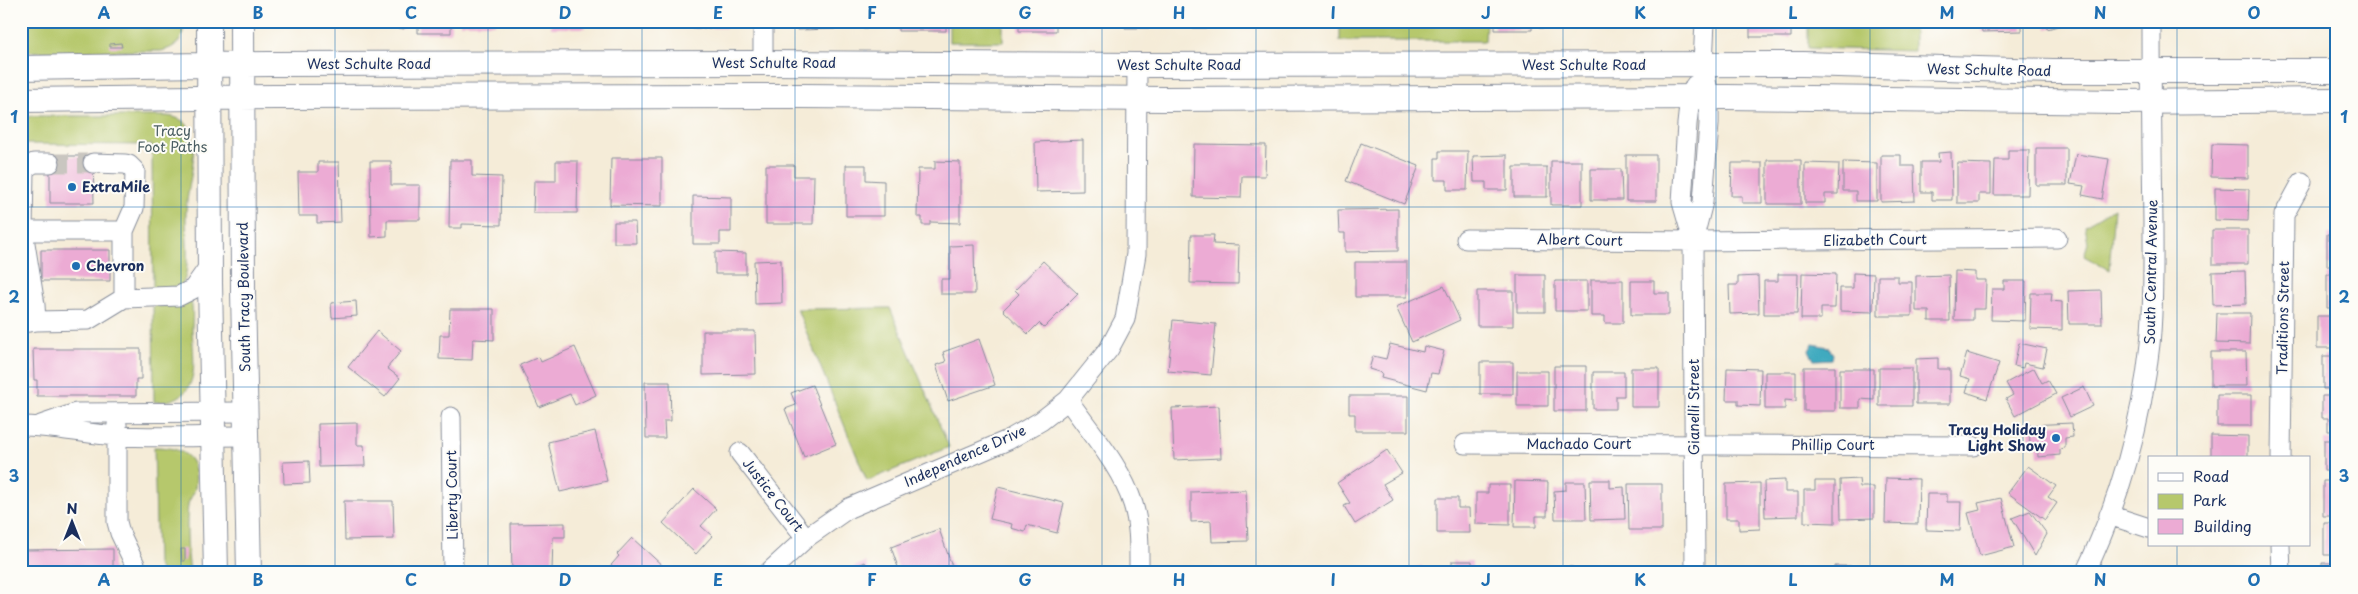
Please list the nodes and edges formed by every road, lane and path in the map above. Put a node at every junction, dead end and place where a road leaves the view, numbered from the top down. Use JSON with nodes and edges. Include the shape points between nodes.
{"nodes":[{"id":1,"x":209,"y":21,"type":"edge"},
{"id":2,"x":242,"y":21,"type":"edge"},
{"id":3,"x":763,"y":21,"type":"edge"},
{"id":4,"x":1704,"y":21,"type":"edge"},
{"id":5,"x":2151,"y":21,"type":"edge"},
{"id":6,"x":763,"y":63,"type":"junction"},
{"id":7,"x":1702,"y":64,"type":"junction"},
{"id":8,"x":242,"y":65,"type":"junction"},
{"id":9,"x":1136,"y":65,"type":"junction"},
{"id":10,"x":209,"y":66,"type":"junction"},
{"id":11,"x":21,"y":68,"type":"edge"},
{"id":12,"x":2337,"y":71,"type":"edge"},
{"id":13,"x":2151,"y":72,"type":"junction"},
{"id":14,"x":1699,"y":97,"type":"junction"},
{"id":15,"x":242,"y":98,"type":"junction"},
{"id":16,"x":1136,"y":98,"type":"junction"},
{"id":17,"x":210,"y":99,"type":"junction"},
{"id":18,"x":21,"y":100,"type":"edge"},
{"id":19,"x":2337,"y":100,"type":"edge"},
{"id":20,"x":2152,"y":102,"type":"junction"},
{"id":21,"x":50,"y":163,"type":"tunnel mouth"},
{"id":22,"x":93,"y":163,"type":"tunnel mouth"},
{"id":23,"x":2302,"y":182,"type":"dead end"},
{"id":24,"x":22,"y":231,"type":"edge"},
{"id":25,"x":124,"y":231,"type":"junction"},
{"id":26,"x":2057,"y":238,"type":"dead end"},
{"id":27,"x":1466,"y":239,"type":"dead end"},
{"id":28,"x":1693,"y":241,"type":"junction"},
{"id":29,"x":210,"y":265,"type":"junction"},
{"id":30,"x":124,"y":298,"type":"junction"},
{"id":31,"x":29,"y":322,"type":"edge"},
{"id":32,"x":1068,"y":400,"type":"junction"},
{"id":33,"x":118,"y":412,"type":"junction"},
{"id":34,"x":212,"y":412,"type":"junction"},
{"id":35,"x":245,"y":412,"type":"junction"},
{"id":36,"x":450,"y":417,"type":"dead end"},
{"id":37,"x":30,"y":426,"type":"edge"},
{"id":38,"x":117,"y":436,"type":"junction"},
{"id":39,"x":213,"y":436,"type":"junction"},
{"id":40,"x":246,"y":436,"type":"junction"},
{"id":41,"x":1465,"y":444,"type":"dead end"},
{"id":42,"x":1694,"y":444,"type":"junction"},
{"id":43,"x":1973,"y":446,"type":"dead end"},
{"id":44,"x":740,"y":453,"type":"dead end"},
{"id":45,"x":2281,"y":456,"type":"edge"},
{"id":46,"x":2109,"y":515,"type":"junction"},
{"id":47,"x":2148,"y":528,"type":"edge"},
{"id":48,"x":806,"y":538,"type":"junction"},
{"id":49,"x":2280,"y":546,"type":"edge"},
{"id":50,"x":139,"y":573,"type":"edge"},
{"id":51,"x":216,"y":573,"type":"edge"},
{"id":52,"x":249,"y":573,"type":"edge"},
{"id":53,"x":453,"y":573,"type":"edge"},
{"id":54,"x":768,"y":573,"type":"edge"},
{"id":55,"x":1139,"y":573,"type":"edge"},
{"id":56,"x":1694,"y":573,"type":"edge"},
{"id":57,"x":2085,"y":573,"type":"edge"},
{"id":58,"x":2281,"y":573,"type":"edge"}],
"edges":[{"from":1,"to":10,"type":"main road"},
{"from":2,"to":8,"type":"main road","name":"South Tracy Boulevard"},
{"from":3,"to":6,"type":"street"},
{"from":4,"to":7,"type":"street","name":"Gianelli Street"},
{"from":5,"to":13,"type":"street","name":"South Central Avenue"},
{"from":6,"to":8,"type":"main road","name":"West Schulte Road"},
{"from":6,"to":9,"type":"main road","name":"West Schulte Road"},
{"from":7,"to":9,"type":"main road","name":"West Schulte Road"},
{"from":7,"to":13,"type":"main road","name":"West Schulte Road"},
{"from":7,"to":14,"type":"street","name":"Gianelli Street"},
{"from":8,"to":10,"type":"main road","name":"West Schulte Road"},
{"from":8,"to":15,"type":"main road","name":"South Tracy Boulevard"},
{"from":9,"to":16,"type":"street","name":"Independence Drive"},
{"from":10,"to":11,"type":"main road","name":"West Schulte Road"},
{"from":10,"to":17,"type":"main road"},
{"from":12,"to":13,"type":"main road","name":"West Schulte Road"},
{"from":13,"to":20,"type":"street","name":"South Central Avenue"},
{"from":14,"to":16,"type":"main road"},
{"from":14,"to":20,"type":"main road"},
{"from":14,"to":28,"type":"street","name":"Gianelli Street","via":[[1682,202]]},
{"from":15,"to":16,"type":"main road"},
{"from":15,"to":17,"type":"main road"},
{"from":15,"to":35,"type":"main road","name":"South Tracy Boulevard"},
{"from":16,"to":32,"type":"street","name":"Independence Drive","via":[[1136,254],[1125,319],[1109,349]]},
{"from":17,"to":18,"type":"main road"},
{"from":17,"to":29,"type":"main road"},
{"from":19,"to":20,"type":"main road"},
{"from":20,"to":46,"type":"street","name":"South Central Avenue","via":[[2150,343],[2139,410]]},
{"from":21,"to":24,"type":"street","via":[[34,163],[24,169]]},
{"from":22,"to":25,"type":"street","via":[[125,164],[134,171],[134,208]]},
{"from":23,"to":45,"type":"street","name":"Traditions Street","via":[[2284,215]]},
{"from":24,"to":25,"type":"street"},
{"from":24,"to":31,"type":"street","via":[[35,305]]},
{"from":25,"to":30,"type":"street"},
{"from":26,"to":28,"type":"street","name":"Elizabeth Court"},
{"from":27,"to":28,"type":"street","name":"Albert Court"},
{"from":28,"to":42,"type":"street","name":"Gianelli Street"},
{"from":29,"to":30,"type":"street","via":[[192,289],[179,296]]},
{"from":29,"to":34,"type":"main road"},
{"from":30,"to":31,"type":"street","via":[[88,320]]},
{"from":32,"to":48,"type":"street","name":"Independence Drive","via":[[1008,440],[849,508]]},
{"from":32,"to":55,"type":"street","via":[[1120,473],[1133,504],[1139,537]]},
{"from":33,"to":34,"type":"street"},
{"from":33,"to":37,"type":"street","via":[[76,413]]},
{"from":33,"to":38,"type":"street"},
{"from":34,"to":35,"type":"street"},
{"from":34,"to":39,"type":"main road"},
{"from":35,"to":40,"type":"main road","name":"South Tracy Boulevard"},
{"from":36,"to":53,"type":"street","name":"Liberty Court"},
{"from":37,"to":38,"type":"street"},
{"from":38,"to":39,"type":"street"},
{"from":38,"to":50,"type":"street","via":[[118,522],[120,534]]},
{"from":39,"to":40,"type":"street"},
{"from":39,"to":51,"type":"main road"},
{"from":40,"to":52,"type":"main road","name":"South Tracy Boulevard"},
{"from":41,"to":42,"type":"street","name":"Machado Court"},
{"from":42,"to":43,"type":"street","name":"Phillip Court"},
{"from":42,"to":56,"type":"street","name":"Gianelli Street"},
{"from":44,"to":48,"type":"street","name":"Justice Court"},
{"from":46,"to":47,"type":"street"},
{"from":46,"to":57,"type":"street","name":"South Central Avenue"},
{"from":48,"to":54,"type":"street","name":"Independence Drive"},
{"from":49,"to":58,"type":"street"}]}
